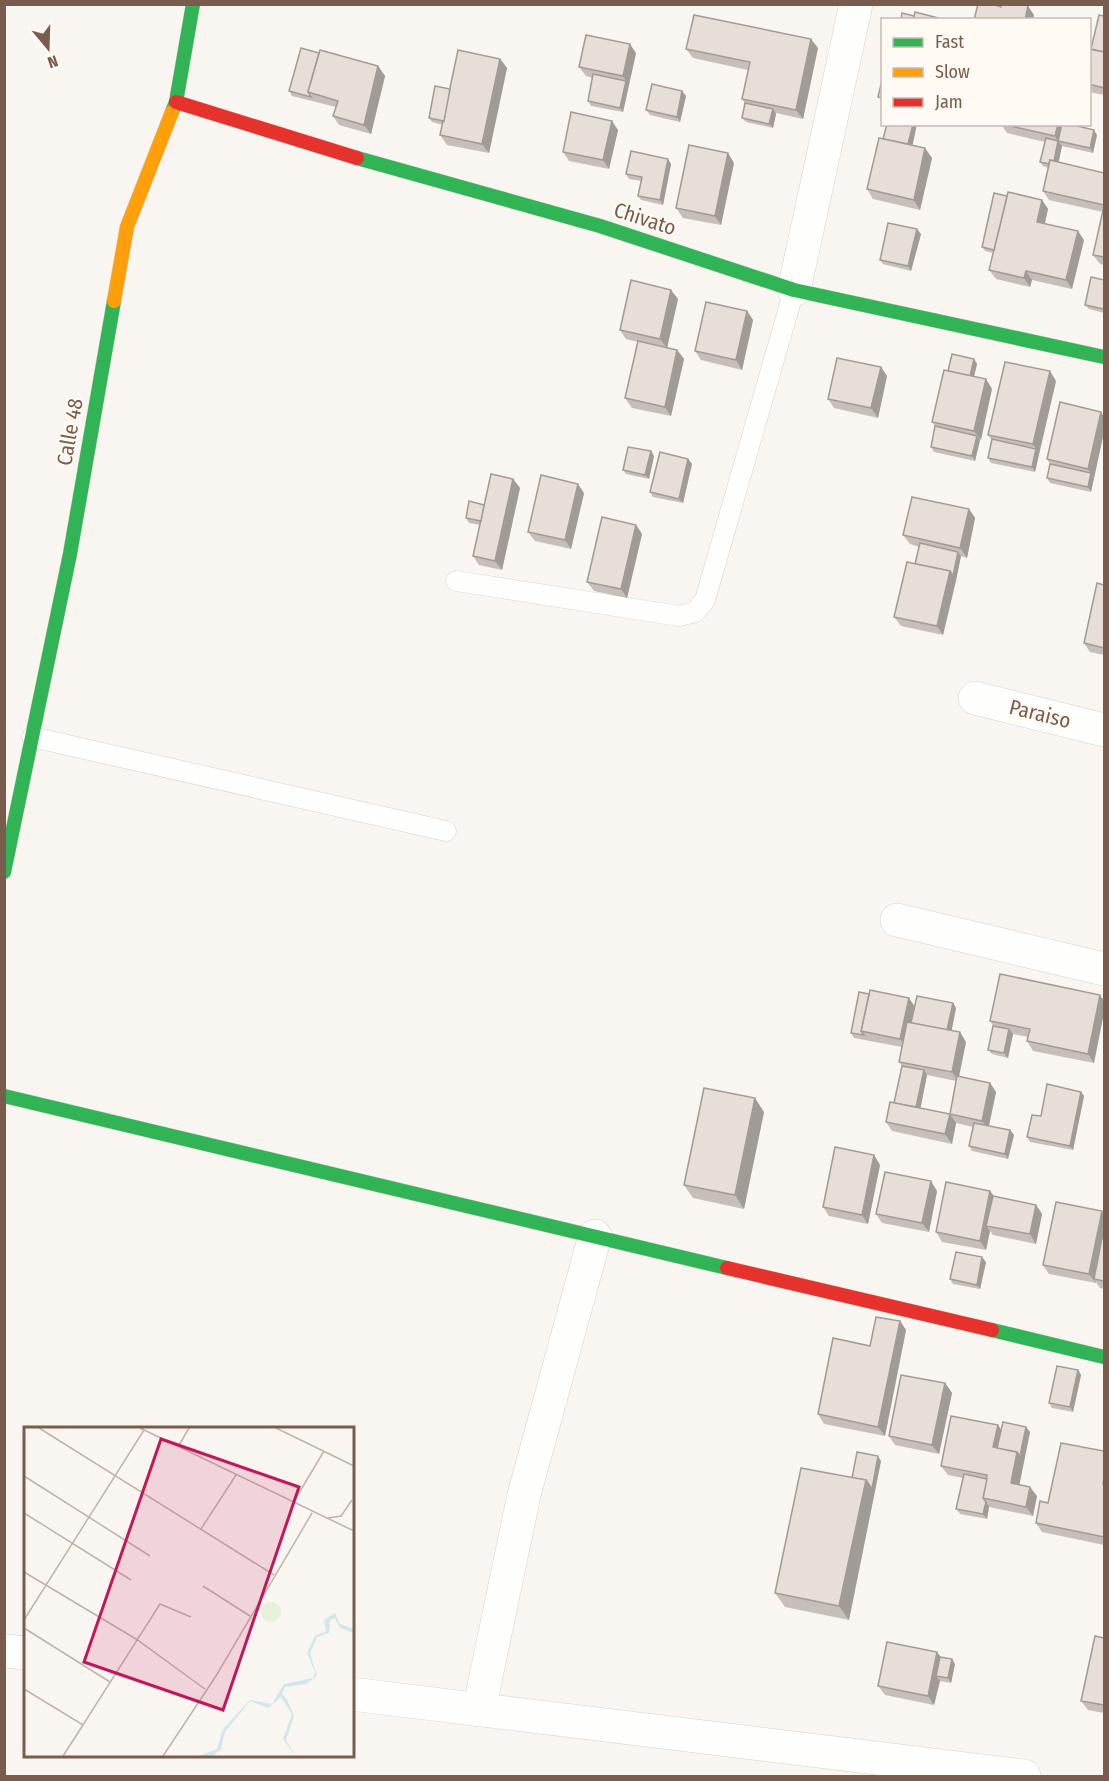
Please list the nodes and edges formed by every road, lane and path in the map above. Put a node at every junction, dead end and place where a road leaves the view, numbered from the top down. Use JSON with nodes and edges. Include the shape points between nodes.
{"nodes":[{"id":1,"x":193,"y":4,"type":"edge"},
{"id":2,"x":856,"y":4,"type":"edge"},
{"id":3,"x":176,"y":102,"type":"junction"},
{"id":4,"x":794,"y":290,"type":"junction"},
{"id":5,"x":1104,"y":357,"type":"edge"},
{"id":6,"x":456,"y":581,"type":"dead end"},
{"id":7,"x":975,"y":698,"type":"dead end"},
{"id":8,"x":1104,"y":730,"type":"edge"},
{"id":9,"x":32,"y":737,"type":"junction"},
{"id":10,"x":446,"y":831,"type":"dead end"},
{"id":11,"x":4,"y":872,"type":"edge"},
{"id":12,"x":897,"y":920,"type":"dead end"},
{"id":13,"x":1104,"y":969,"type":"edge"},
{"id":14,"x":4,"y":1096,"type":"edge"},
{"id":15,"x":596,"y":1236,"type":"junction"},
{"id":16,"x":1104,"y":1357,"type":"edge"},
{"id":17,"x":4,"y":1651,"type":"edge"},
{"id":18,"x":24,"y":1653,"type":"edge"},
{"id":19,"x":354,"y":1694,"type":"edge"},
{"id":20,"x":479,"y":1710,"type":"junction"},
{"id":21,"x":963,"y":1773,"type":"edge"},
{"id":22,"x":1024,"y":1776,"type":"edge"}],
"edges":[{"from":1,"to":3,"type":"street","name":"Calle 48"},
{"from":2,"to":4,"type":"street"},
{"from":3,"to":4,"type":"street","name":"Chivato","via":[[336,152],[600,226]]},
{"from":3,"to":9,"type":"street","name":"Calle 48","via":[[127,227],[70,554]]},
{"from":4,"to":5,"type":"street","name":"Chivato"},
{"from":4,"to":6,"type":"lane","via":[[705,600],[695,612],[679,616]]},
{"from":7,"to":8,"type":"street","name":"Paraiso"},
{"from":9,"to":10,"type":"lane"},
{"from":9,"to":11,"type":"street","name":"Calle 48"},
{"from":12,"to":13,"type":"street"},
{"from":14,"to":15,"type":"street"},
{"from":15,"to":16,"type":"street"},
{"from":15,"to":20,"type":"street","via":[[524,1495]]},
{"from":17,"to":18,"type":"street"},
{"from":19,"to":20,"type":"street"},
{"from":20,"to":21,"type":"street"},
{"from":21,"to":22,"type":"street"}]}
